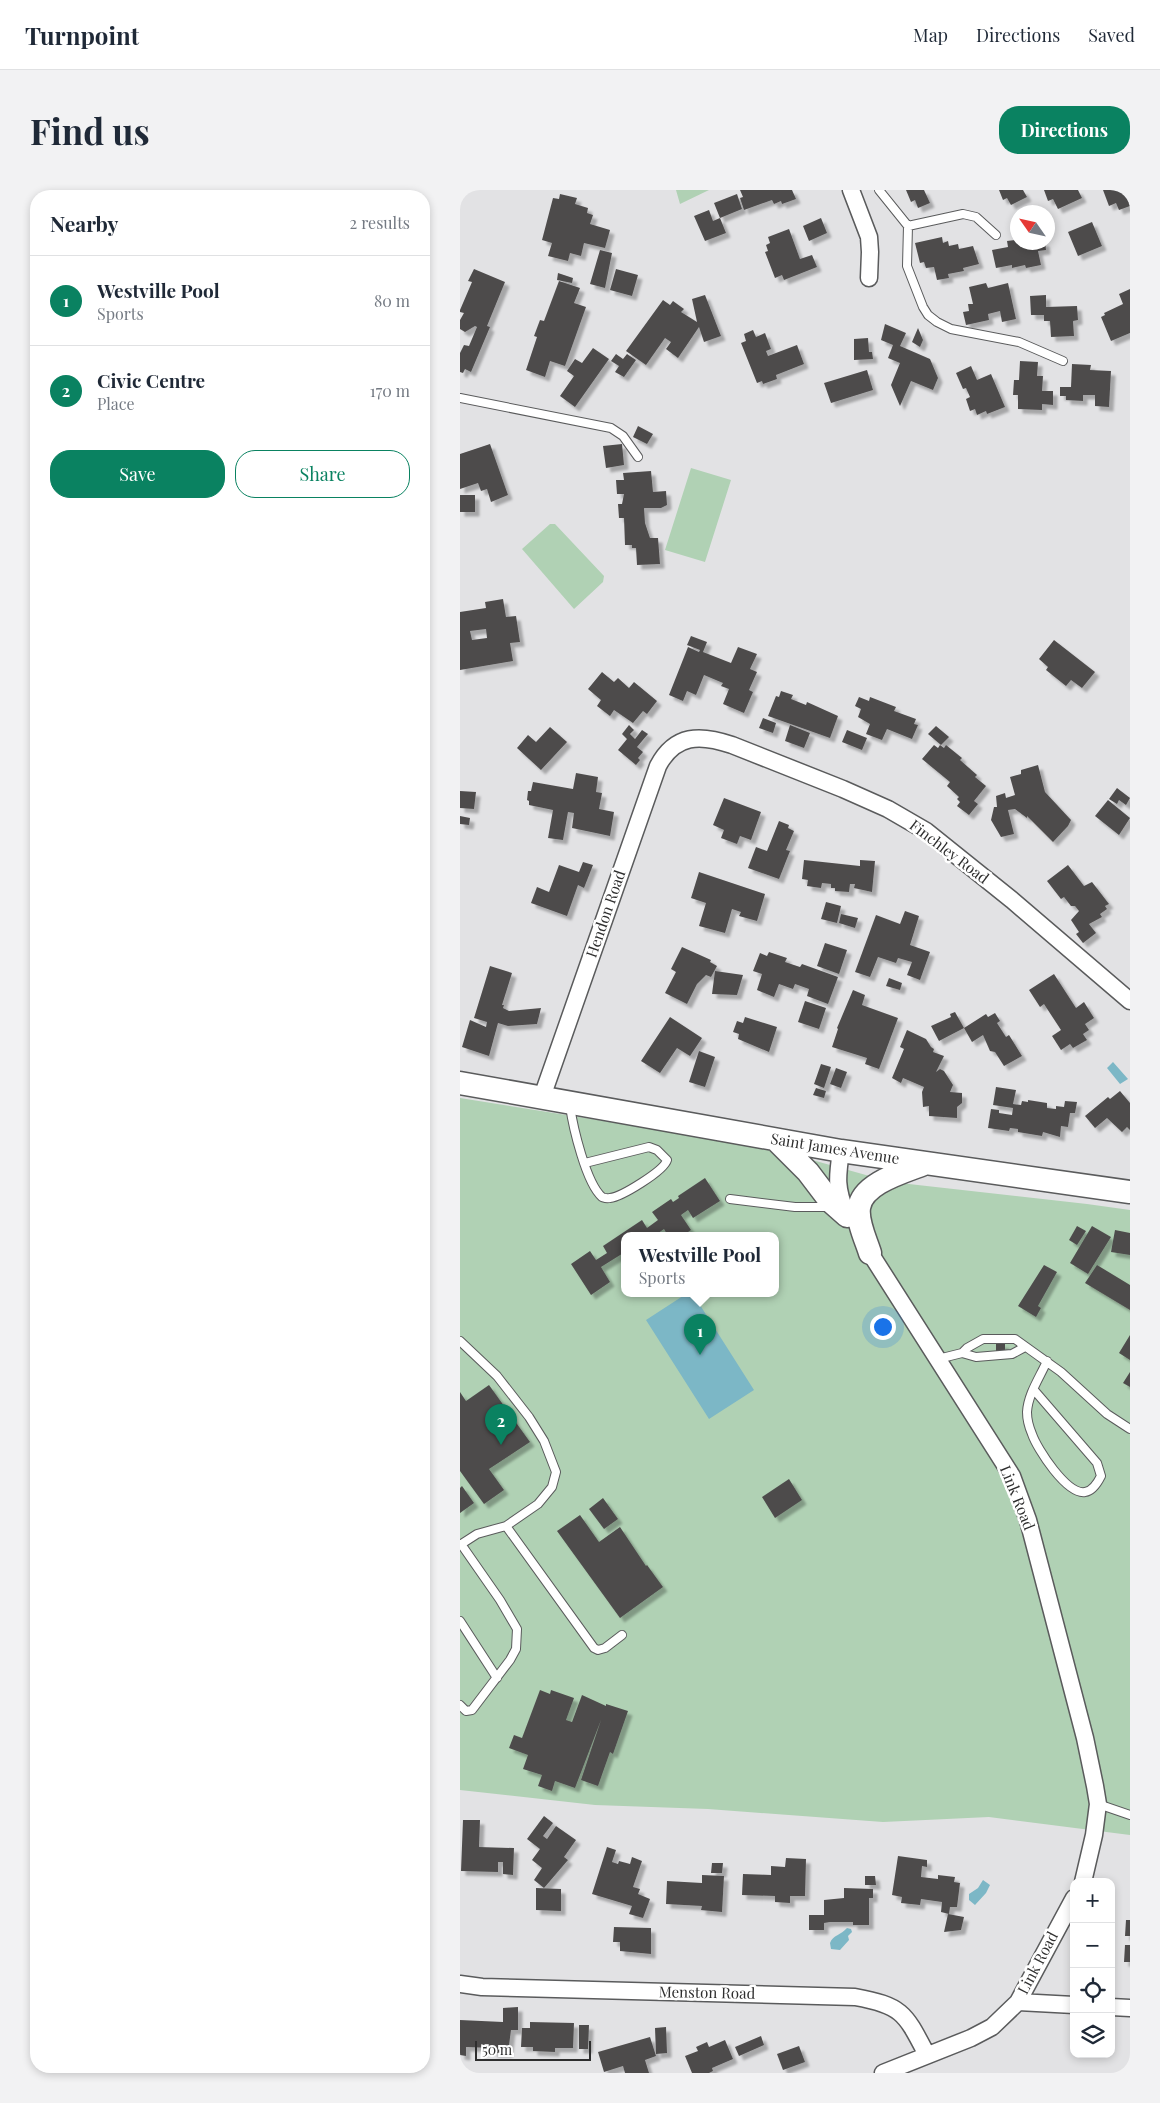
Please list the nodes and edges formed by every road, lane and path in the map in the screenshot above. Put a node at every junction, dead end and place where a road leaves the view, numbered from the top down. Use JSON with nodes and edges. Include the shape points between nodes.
{"nodes":[{"id":1,"x":851,"y":190,"type":"edge"},
{"id":2,"x":879,"y":190,"type":"edge"},
{"id":3,"x":908,"y":226,"type":"junction"},
{"id":4,"x":996,"y":235,"type":"dead end"},
{"id":5,"x":869,"y":278,"type":"dead end"},
{"id":6,"x":1063,"y":361,"type":"dead end"},
{"id":7,"x":460,"y":398,"type":"edge"},
{"id":8,"x":638,"y":457,"type":"dead end"},
{"id":9,"x":682,"y":740,"type":"joint"},
{"id":10,"x":1130,"y":1001,"type":"edge"},
{"id":11,"x":460,"y":1083,"type":"edge"},
{"id":12,"x":542,"y":1097,"type":"junction"},
{"id":13,"x":570,"y":1102,"type":"junction"},
{"id":14,"x":776,"y":1140,"type":"junction"},
{"id":15,"x":841,"y":1151,"type":"junction"},
{"id":16,"x":585,"y":1163,"type":"junction"},
{"id":17,"x":927,"y":1163,"type":"junction"},
{"id":18,"x":1130,"y":1192,"type":"edge"},
{"id":19,"x":730,"y":1199,"type":"dead end"},
{"id":20,"x":842,"y":1212,"type":"junction"},
{"id":21,"x":870,"y":1253,"type":"junction"},
{"id":22,"x":460,"y":1341,"type":"edge"},
{"id":23,"x":1025,"y":1347,"type":"junction"},
{"id":24,"x":962,"y":1354,"type":"junction"},
{"id":25,"x":938,"y":1359,"type":"junction"},
{"id":26,"x":1047,"y":1361,"type":"junction"},
{"id":27,"x":1034,"y":1390,"type":"junction"},
{"id":28,"x":1130,"y":1428,"type":"edge"},
{"id":29,"x":506,"y":1526,"type":"junction"},
{"id":30,"x":461,"y":1545,"type":"edge"},
{"id":31,"x":460,"y":1621,"type":"edge"},
{"id":32,"x":622,"y":1635,"type":"dead end"},
{"id":33,"x":497,"y":1678,"type":"junction"},
{"id":34,"x":460,"y":1706,"type":"edge"},
{"id":35,"x":1098,"y":1804,"type":"junction"},
{"id":36,"x":1130,"y":1815,"type":"edge"},
{"id":37,"x":1084,"y":1878,"type":"edge"},
{"id":38,"x":1070,"y":1905,"type":"edge"},
{"id":39,"x":460,"y":1984,"type":"edge"},
{"id":40,"x":1018,"y":2002,"type":"junction"},
{"id":41,"x":1070,"y":2005,"type":"edge"},
{"id":42,"x":1115,"y":2007,"type":"edge"},
{"id":43,"x":1130,"y":2008,"type":"edge"},
{"id":44,"x":927,"y":2056,"type":"junction"},
{"id":45,"x":884,"y":2073,"type":"edge"}],
"edges":[{"from":1,"to":5,"type":"street","via":[[869,237]]},
{"from":2,"to":3,"type":"lane"},
{"from":3,"to":4,"type":"lane","via":[[963,214],[976,217]]},
{"from":3,"to":6,"type":"lane","via":[[907,266],[928,315],[951,329],[1019,342]]},
{"from":7,"to":8,"type":"lane","via":[[611,428],[622,436]]},
{"from":9,"to":10,"type":"street","name":"Finchley Road","via":[[721,741],[843,789],[912,822],[950,849]]},
{"from":9,"to":12,"type":"street","name":"Hendon Road","via":[[667,751],[658,766]]},
{"from":11,"to":12,"type":"main road","name":"Saint James Avenue"},
{"from":12,"to":13,"type":"main road","name":"Saint James Avenue"},
{"from":13,"to":14,"type":"main road","name":"Saint James Avenue"},
{"from":13,"to":16,"type":"lane","via":[[574,1130]]},
{"from":14,"to":15,"type":"main road","name":"Saint James Avenue"},
{"from":14,"to":20,"type":"main road"},
{"from":15,"to":17,"type":"main road","name":"Saint James Avenue"},
{"from":15,"to":20,"type":"street","name":"Link Road","via":[[838,1194]]},
{"from":16,"to":16,"type":"lane","via":[[649,1147],[667,1160],[664,1167],[646,1180],[611,1198],[594,1190]]},
{"from":17,"to":18,"type":"main road","name":"Saint James Avenue"},
{"from":17,"to":21,"type":"main road","via":[[879,1181],[862,1199],[860,1218]]},
{"from":19,"to":20,"type":"lane"},
{"from":20,"to":21,"type":"street","name":"Link Road"},
{"from":21,"to":25,"type":"street","name":"Link Road"},
{"from":22,"to":29,"type":"lane","via":[[497,1376],[529,1417],[544,1441],[556,1472],[545,1497]]},
{"from":23,"to":24,"type":"lane","via":[[1012,1354],[976,1357]]},
{"from":23,"to":24,"type":"lane","via":[[1015,1339],[983,1339]]},
{"from":23,"to":26,"type":"lane"},
{"from":24,"to":25,"type":"lane"},
{"from":25,"to":35,"type":"street","name":"Link Road","via":[[1012,1476],[1028,1520],[1085,1738]]},
{"from":26,"to":27,"type":"lane"},
{"from":26,"to":28,"type":"lane","via":[[1107,1414]]},
{"from":27,"to":27,"type":"lane","via":[[1092,1456],[1101,1471],[1091,1489],[1079,1491],[1064,1482],[1032,1435],[1027,1410]]},
{"from":29,"to":30,"type":"lane","via":[[477,1534]]},
{"from":29,"to":32,"type":"lane","via":[[594,1648],[605,1648]]},
{"from":30,"to":33,"type":"lane","via":[[517,1629],[516,1650]]},
{"from":31,"to":33,"type":"lane"},
{"from":33,"to":34,"type":"lane","via":[[472,1710],[466,1711]]},
{"from":35,"to":36,"type":"lane"},
{"from":35,"to":37,"type":"street","name":"Link Road"},
{"from":38,"to":40,"type":"street","name":"Link Road"},
{"from":39,"to":44,"type":"street","name":"Menston Road","via":[[855,1997],[883,2002],[902,2014]]},
{"from":40,"to":41,"type":"street"},
{"from":40,"to":44,"type":"street","name":"Link Road","via":[[992,2027]]},
{"from":42,"to":43,"type":"street"},
{"from":44,"to":45,"type":"street","name":"Link Road"}]}
